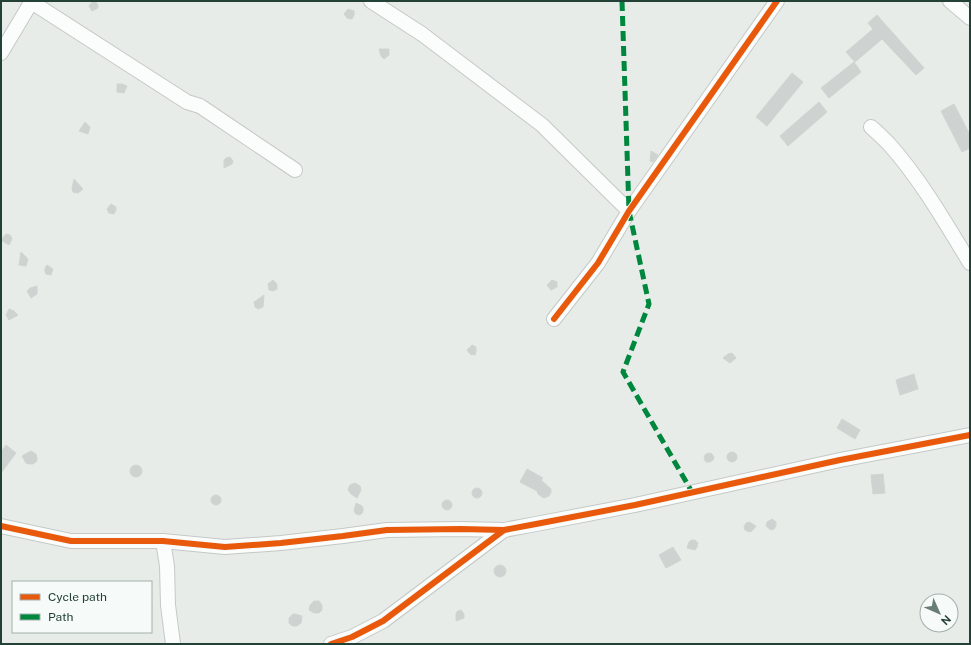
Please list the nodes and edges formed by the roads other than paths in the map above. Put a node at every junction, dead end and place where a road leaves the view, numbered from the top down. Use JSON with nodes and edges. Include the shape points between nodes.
{"nodes":[{"id":1,"x":31,"y":1,"type":"edge"},
{"id":2,"x":371,"y":1,"type":"edge"},
{"id":3,"x":777,"y":1,"type":"edge"},
{"id":4,"x":950,"y":1,"type":"edge"},
{"id":5,"x":970,"y":18,"type":"edge"},
{"id":6,"x":1,"y":53,"type":"edge"},
{"id":7,"x":871,"y":127,"type":"dead end"},
{"id":8,"x":295,"y":170,"type":"dead end"},
{"id":9,"x":629,"y":211,"type":"junction"},
{"id":10,"x":970,"y":264,"type":"edge"},
{"id":11,"x":554,"y":319,"type":"dead end"},
{"id":12,"x":970,"y":435,"type":"edge"},
{"id":13,"x":1,"y":526,"type":"edge"},
{"id":14,"x":504,"y":530,"type":"junction"},
{"id":15,"x":163,"y":541,"type":"junction"},
{"id":16,"x":173,"y":644,"type":"edge"},
{"id":17,"x":331,"y":644,"type":"edge"}],
"edges":[{"from":1,"to":6,"type":"street"},
{"from":1,"to":8,"type":"street","via":[[187,102],[200,106]]},
{"from":2,"to":9,"type":"street","via":[[422,34],[542,125]]},
{"from":3,"to":9,"type":"street"},
{"from":4,"to":5,"type":"street"},
{"from":7,"to":10,"type":"street","via":[[888,143],[916,178],[941,214]]},
{"from":9,"to":11,"type":"street","via":[[598,263]]},
{"from":12,"to":14,"type":"street"},
{"from":13,"to":15,"type":"street","via":[[71,541]]},
{"from":14,"to":15,"type":"street","via":[[386,530],[224,547]]},
{"from":14,"to":17,"type":"street","via":[[383,621],[352,637]]},
{"from":15,"to":16,"type":"street"}]}
